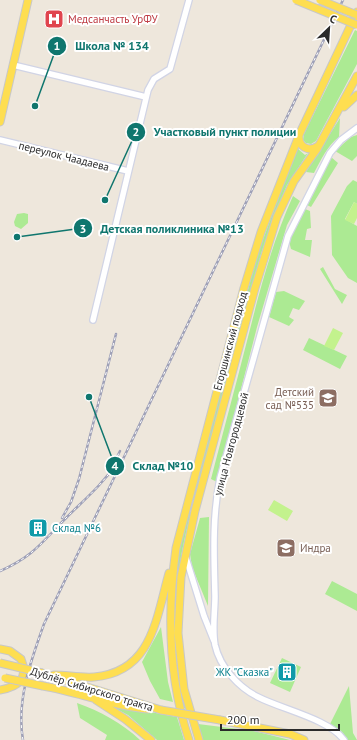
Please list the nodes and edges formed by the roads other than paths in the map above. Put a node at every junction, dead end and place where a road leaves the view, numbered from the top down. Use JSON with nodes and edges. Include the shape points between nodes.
{"nodes":[{"id":1,"x":28,"y":0,"type":"edge"},
{"id":2,"x":189,"y":0,"type":"edge"},
{"id":3,"x":296,"y":0,"type":"edge"},
{"id":4,"x":320,"y":0,"type":"edge"},
{"id":5,"x":357,"y":14,"type":"edge"},
{"id":6,"x":357,"y":25,"type":"edge"},
{"id":7,"x":13,"y":65,"type":"junction"},
{"id":8,"x":357,"y":76,"type":"edge"},
{"id":9,"x":357,"y":95,"type":"edge"},
{"id":10,"x":146,"y":97,"type":"junction"},
{"id":11,"x":2,"y":102,"type":"edge"},
{"id":12,"x":0,"y":122,"type":"edge"},
{"id":13,"x":330,"y":127,"type":"junction"},
{"id":14,"x":357,"y":128,"type":"edge"},
{"id":15,"x":300,"y":133,"type":"junction"},
{"id":16,"x":0,"y":140,"type":"edge"},
{"id":17,"x":320,"y":143,"type":"junction"},
{"id":18,"x":128,"y":171,"type":"junction"},
{"id":19,"x":93,"y":320,"type":"dead end"},
{"id":20,"x":176,"y":548,"type":"junction"},
{"id":21,"x":185,"y":551,"type":"junction"},
{"id":22,"x":204,"y":616,"type":"junction"},
{"id":23,"x":214,"y":616,"type":"junction"},
{"id":24,"x":215,"y":645,"type":"junction"},
{"id":25,"x":0,"y":648,"type":"edge"},
{"id":26,"x":0,"y":663,"type":"edge"},
{"id":27,"x":54,"y":675,"type":"junction"},
{"id":28,"x":2,"y":678,"type":"edge"},
{"id":29,"x":0,"y":690,"type":"edge"},
{"id":30,"x":91,"y":697,"type":"junction"},
{"id":31,"x":161,"y":710,"type":"junction"},
{"id":32,"x":151,"y":740,"type":"edge"},
{"id":33,"x":189,"y":740,"type":"edge"},
{"id":34,"x":199,"y":740,"type":"edge"},
{"id":35,"x":304,"y":740,"type":"edge"},
{"id":36,"x":344,"y":740,"type":"edge"}],
"edges":[{"from":1,"to":7,"type":"main road"},
{"from":2,"to":10,"type":"street","via":[[170,69],[152,81]]},
{"from":3,"to":6,"type":"main road","bridge":true},
{"from":4,"to":5,"type":"main road","bridge":true},
{"from":5,"to":15,"type":"main road","name":"Егоршинский подход"},
{"from":7,"to":10,"type":"street"},
{"from":7,"to":11,"type":"main road"},
{"from":8,"to":13,"type":"main road","name":"Егоршинский подход"},
{"from":9,"to":13,"type":"main road"},
{"from":10,"to":18,"type":"street"},
{"from":11,"to":12,"type":"main road"},
{"from":13,"to":17,"type":"main road","name":"Егоршинский подход"},
{"from":14,"to":23,"type":"street","name":"улица Новгородцевой","via":[[341,140],[330,153],[291,227],[283,250],[218,487],[214,518]]},
{"from":15,"to":17,"type":"main road","via":[[300,142],[305,148],[314,148]]},
{"from":15,"to":20,"type":"main road","name":"Егоршинский подход","via":[[266,217],[250,268]]},
{"from":16,"to":18,"type":"street","name":"переулок Чаадаева"},
{"from":17,"to":21,"type":"main road","name":"Егоршинский подход","via":[[294,181],[277,216],[242,334]]},
{"from":18,"to":19,"type":"street"},
{"from":20,"to":27,"type":"main road","via":[[151,636],[136,659],[126,668],[95,677]]},
{"from":20,"to":33,"type":"main road","name":"Егоршинский подход","via":[[170,626],[176,688]]},
{"from":21,"to":22,"type":"street"},
{"from":21,"to":34,"type":"main road","name":"Егоршинский подход","via":[[178,613],[180,660],[184,689]]},
{"from":22,"to":23,"type":"street","via":[[209,620]]},
{"from":22,"to":24,"type":"street"},
{"from":23,"to":24,"type":"street","name":"улица Новгородцевой"},
{"from":24,"to":36,"type":"street","name":"улица Новгородцевой","via":[[225,668],[241,686],[267,702],[325,725]]},
{"from":25,"to":29,"type":"main road","via":[[20,659],[23,672],[17,685]]},
{"from":26,"to":27,"type":"main road","name":"Дублёр Сибирского тракта","bridge":true},
{"from":27,"to":31,"type":"main road","name":"Дублёр Сибирского тракта"},
{"from":28,"to":30,"type":"main road","name":"Дублёр Сибирского тракта","bridge":true},
{"from":30,"to":31,"type":"main road","name":"Дублёр Сибирского тракта","via":[[132,707]]},
{"from":30,"to":32,"type":"main road","name":"Дублёр Сибирского тракта"},
{"from":31,"to":35,"type":"main road","name":"Дублёр Сибирского тракта","bridge":true,"via":[[290,734]]}]}
